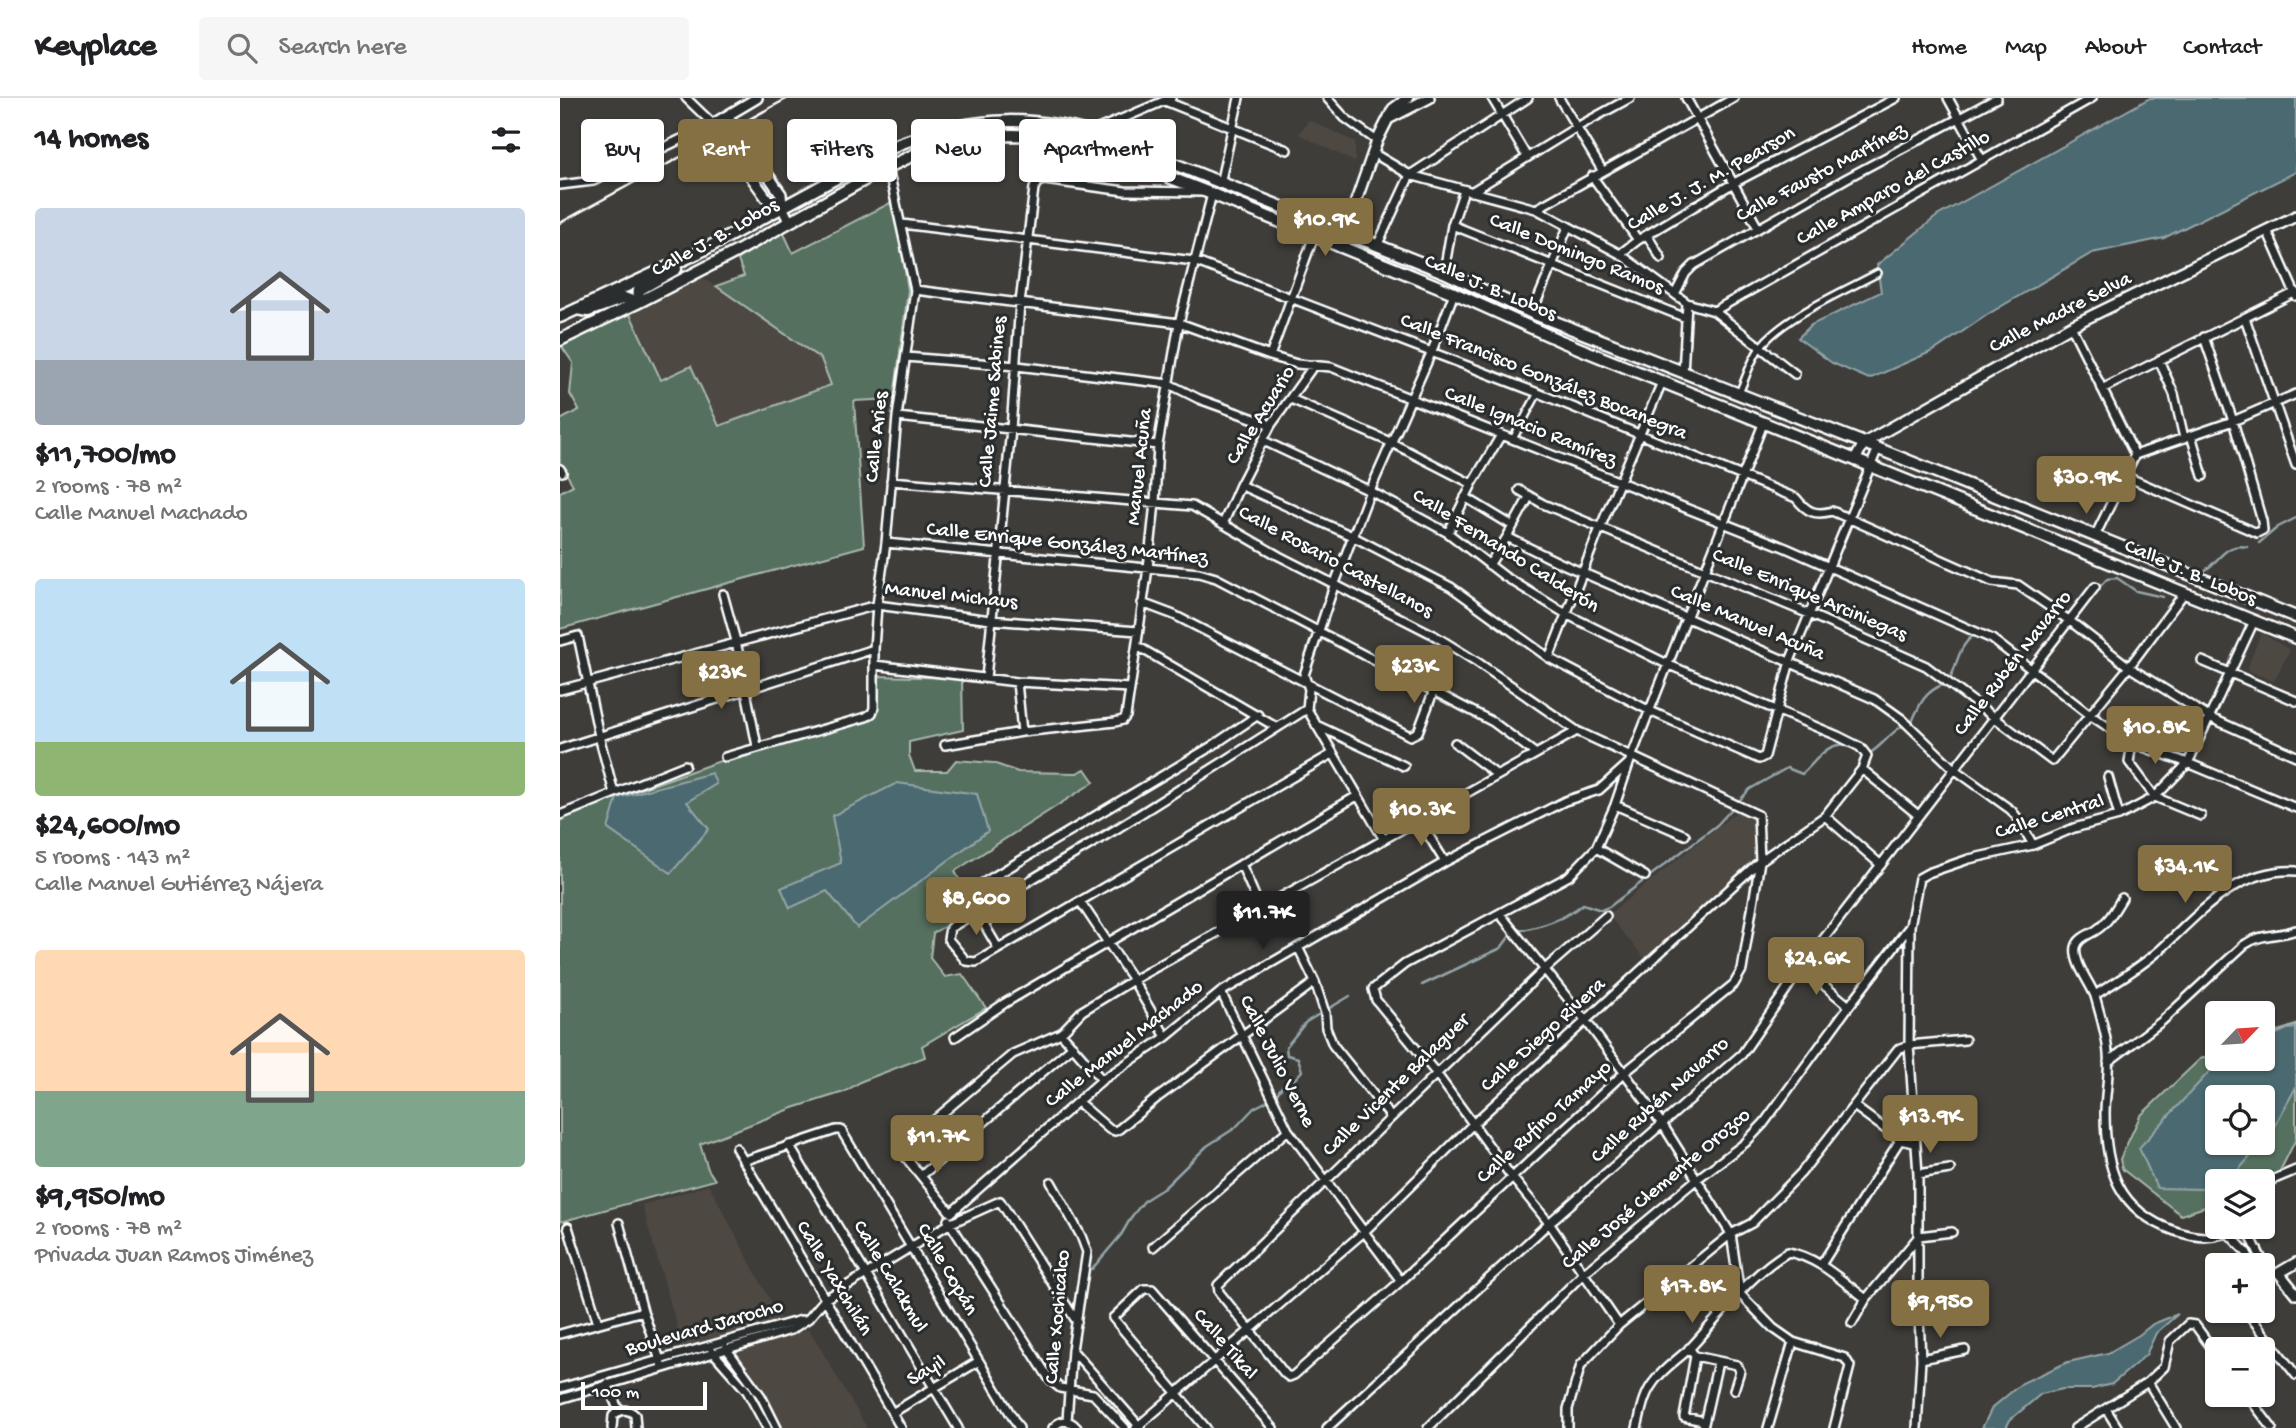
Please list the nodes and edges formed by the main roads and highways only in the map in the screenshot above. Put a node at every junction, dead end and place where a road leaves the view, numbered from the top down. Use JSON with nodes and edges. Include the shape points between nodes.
{"nodes":[{"id":1,"x":698,"y":253,"type":"junction"},
{"id":2,"x":637,"y":303,"type":"junction"},
{"id":3,"x":577,"y":309,"type":"junction"},
{"id":4,"x":560,"y":317,"type":"edge"},
{"id":5,"x":560,"y":340,"type":"edge"},
{"id":6,"x":2296,"y":617,"type":"edge"},
{"id":7,"x":2296,"y":638,"type":"edge"}],
"edges":[{"from":1,"to":2,"type":"main road","via":[[639,290]]},
{"from":1,"to":3,"type":"main road","name":"Calle J. B. Lobos"},
{"from":1,"to":6,"type":"main road","name":"Calle J. B. Lobos","via":[[899,144],[934,131],[1016,121],[1091,132]]},
{"from":2,"to":3,"type":"main road","via":[[624,298],[588,311]]},
{"from":2,"to":5,"type":"main road","name":"Calle J. B. Lobos"},
{"from":2,"to":7,"type":"main road","name":"Calle J. B. Lobos","via":[[920,152],[970,136],[1054,137],[1096,148],[1209,193],[1763,424]]},
{"from":3,"to":4,"type":"main road","name":"Calle J. B. Lobos"}]}
